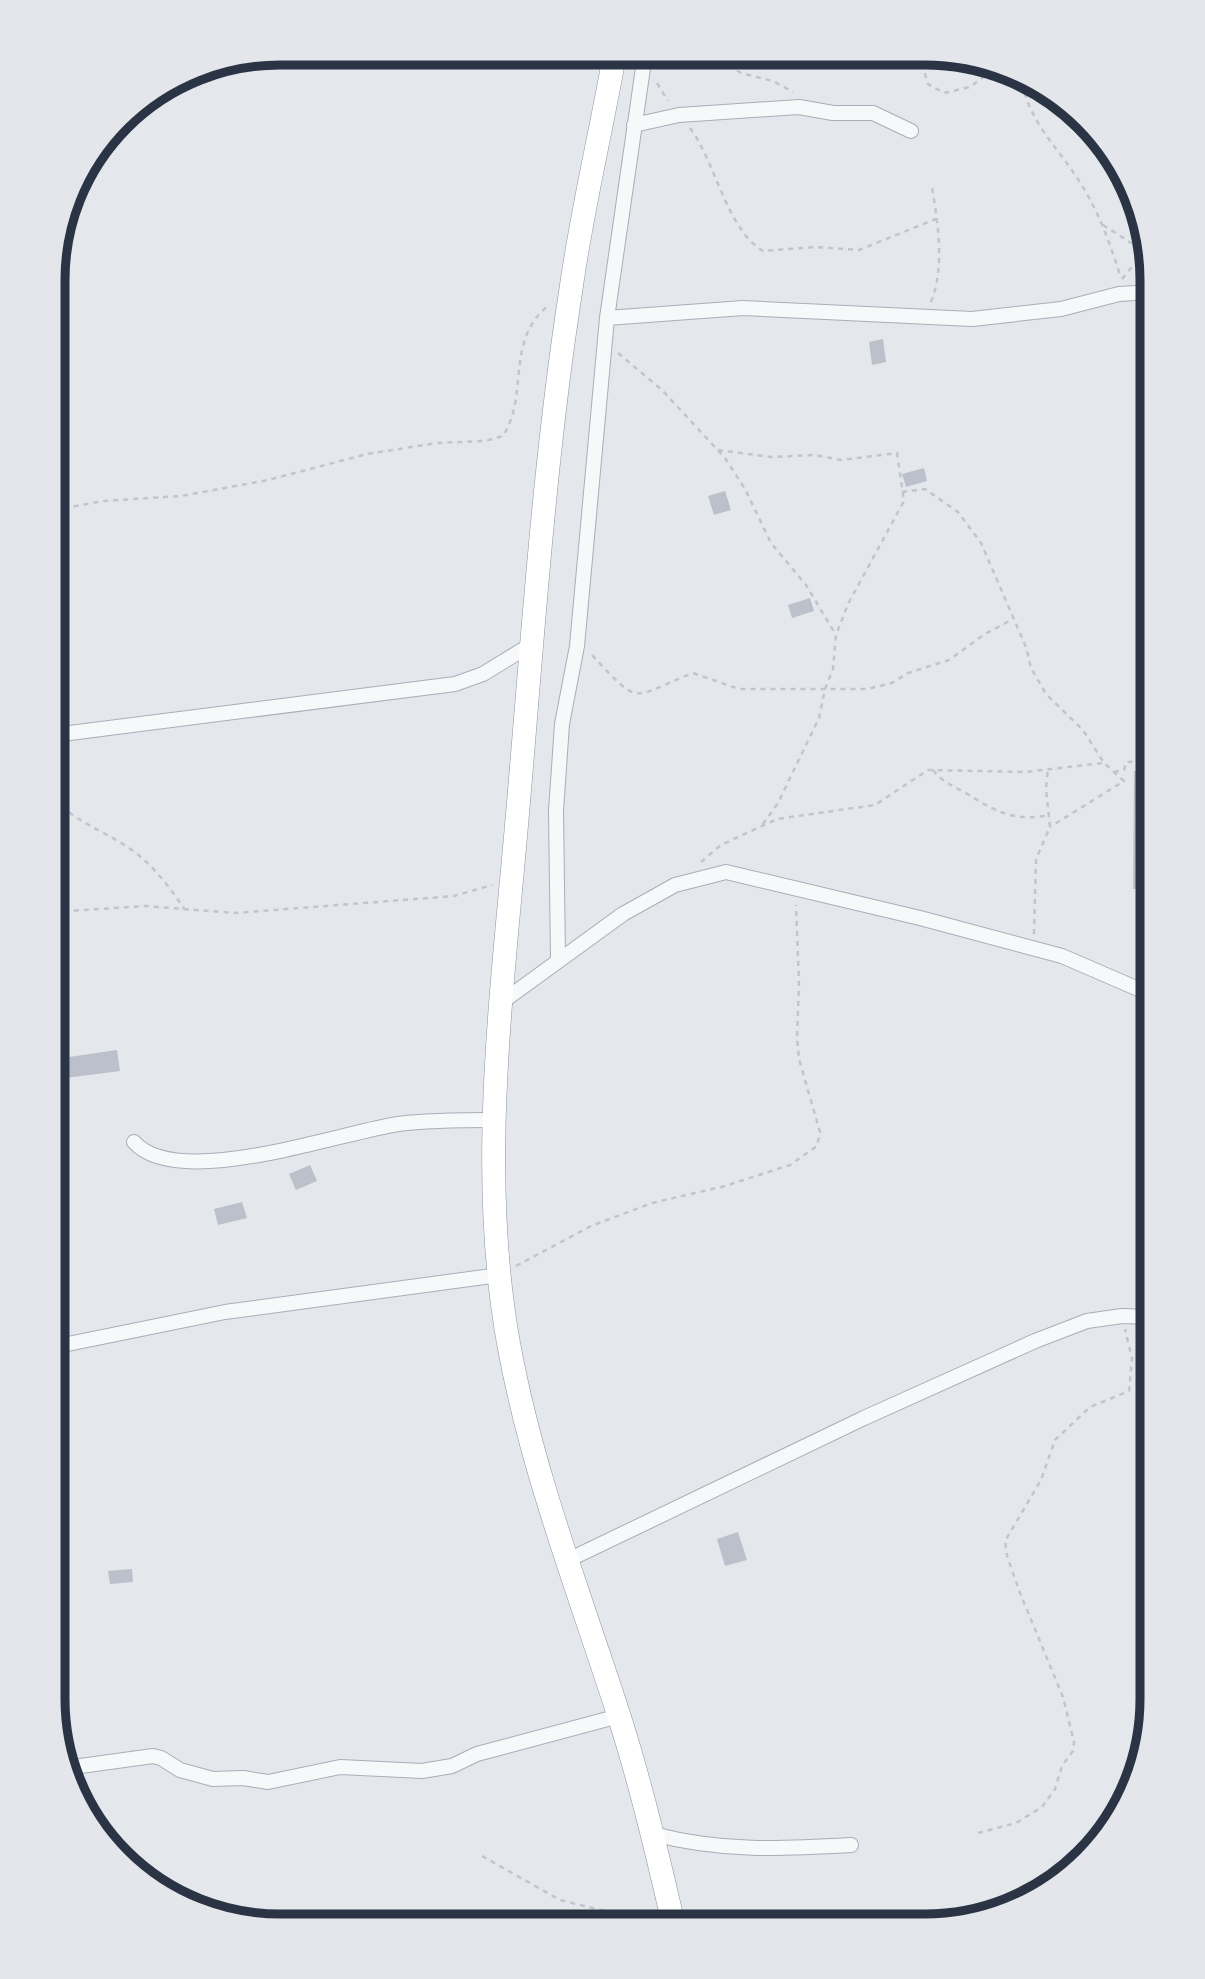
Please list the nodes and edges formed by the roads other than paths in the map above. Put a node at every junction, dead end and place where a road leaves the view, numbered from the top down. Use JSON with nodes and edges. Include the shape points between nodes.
{"nodes":[{"id":1,"x":613,"y":65,"type":"edge"},
{"id":2,"x":643,"y":65,"type":"edge"},
{"id":3,"x":634,"y":125,"type":"junction"},
{"id":4,"x":911,"y":131,"type":"dead end"},
{"id":5,"x":1140,"y":292,"type":"edge"},
{"id":6,"x":607,"y":318,"type":"junction"},
{"id":7,"x":532,"y":644,"type":"junction"},
{"id":8,"x":65,"y":735,"type":"edge"},
{"id":9,"x":558,"y":959,"type":"junction"},
{"id":10,"x":1140,"y":990,"type":"edge"},
{"id":11,"x":502,"y":1002,"type":"junction"},
{"id":12,"x":494,"y":1120,"type":"junction"},
{"id":13,"x":134,"y":1142,"type":"dead end"},
{"id":14,"x":499,"y":1275,"type":"junction"},
{"id":15,"x":1140,"y":1317,"type":"edge"},
{"id":16,"x":65,"y":1345,"type":"edge"},
{"id":17,"x":566,"y":1561,"type":"junction"},
{"id":18,"x":619,"y":1716,"type":"junction"},
{"id":19,"x":76,"y":1768,"type":"edge"},
{"id":20,"x":653,"y":1834,"type":"junction"},
{"id":21,"x":851,"y":1845,"type":"dead end"},
{"id":22,"x":671,"y":1914,"type":"edge"}],
"edges":[{"from":1,"to":7,"type":"highway","via":[[571,288]]},
{"from":2,"to":3,"type":"street"},
{"from":3,"to":4,"type":"street","via":[[679,115],[809,108],[873,113]]},
{"from":3,"to":6,"type":"street"},
{"from":5,"to":6,"type":"street","via":[[1062,309],[972,319],[743,308]]},
{"from":6,"to":9,"type":"street","via":[[578,639],[562,724],[556,811]]},
{"from":7,"to":8,"type":"street","via":[[483,674],[455,684]]},
{"from":7,"to":11,"type":"highway"},
{"from":9,"to":10,"type":"street","via":[[675,885],[726,872],[1062,956]]},
{"from":9,"to":11,"type":"street"},
{"from":11,"to":12,"type":"highway"},
{"from":12,"to":13,"type":"street","via":[[399,1124],[257,1155],[197,1162],[155,1156]]},
{"from":12,"to":14,"type":"highway"},
{"from":14,"to":16,"type":"street","via":[[225,1312]]},
{"from":14,"to":17,"type":"highway","via":[[521,1400]]},
{"from":15,"to":17,"type":"street","via":[[1087,1321],[1035,1341]]},
{"from":17,"to":18,"type":"highway"},
{"from":18,"to":19,"type":"street","via":[[477,1754],[452,1766],[422,1770],[340,1767],[268,1782],[213,1779],[153,1756]]},
{"from":18,"to":20,"type":"highway"},
{"from":20,"to":21,"type":"street","via":[[724,1848]]},
{"from":20,"to":22,"type":"highway"}]}
